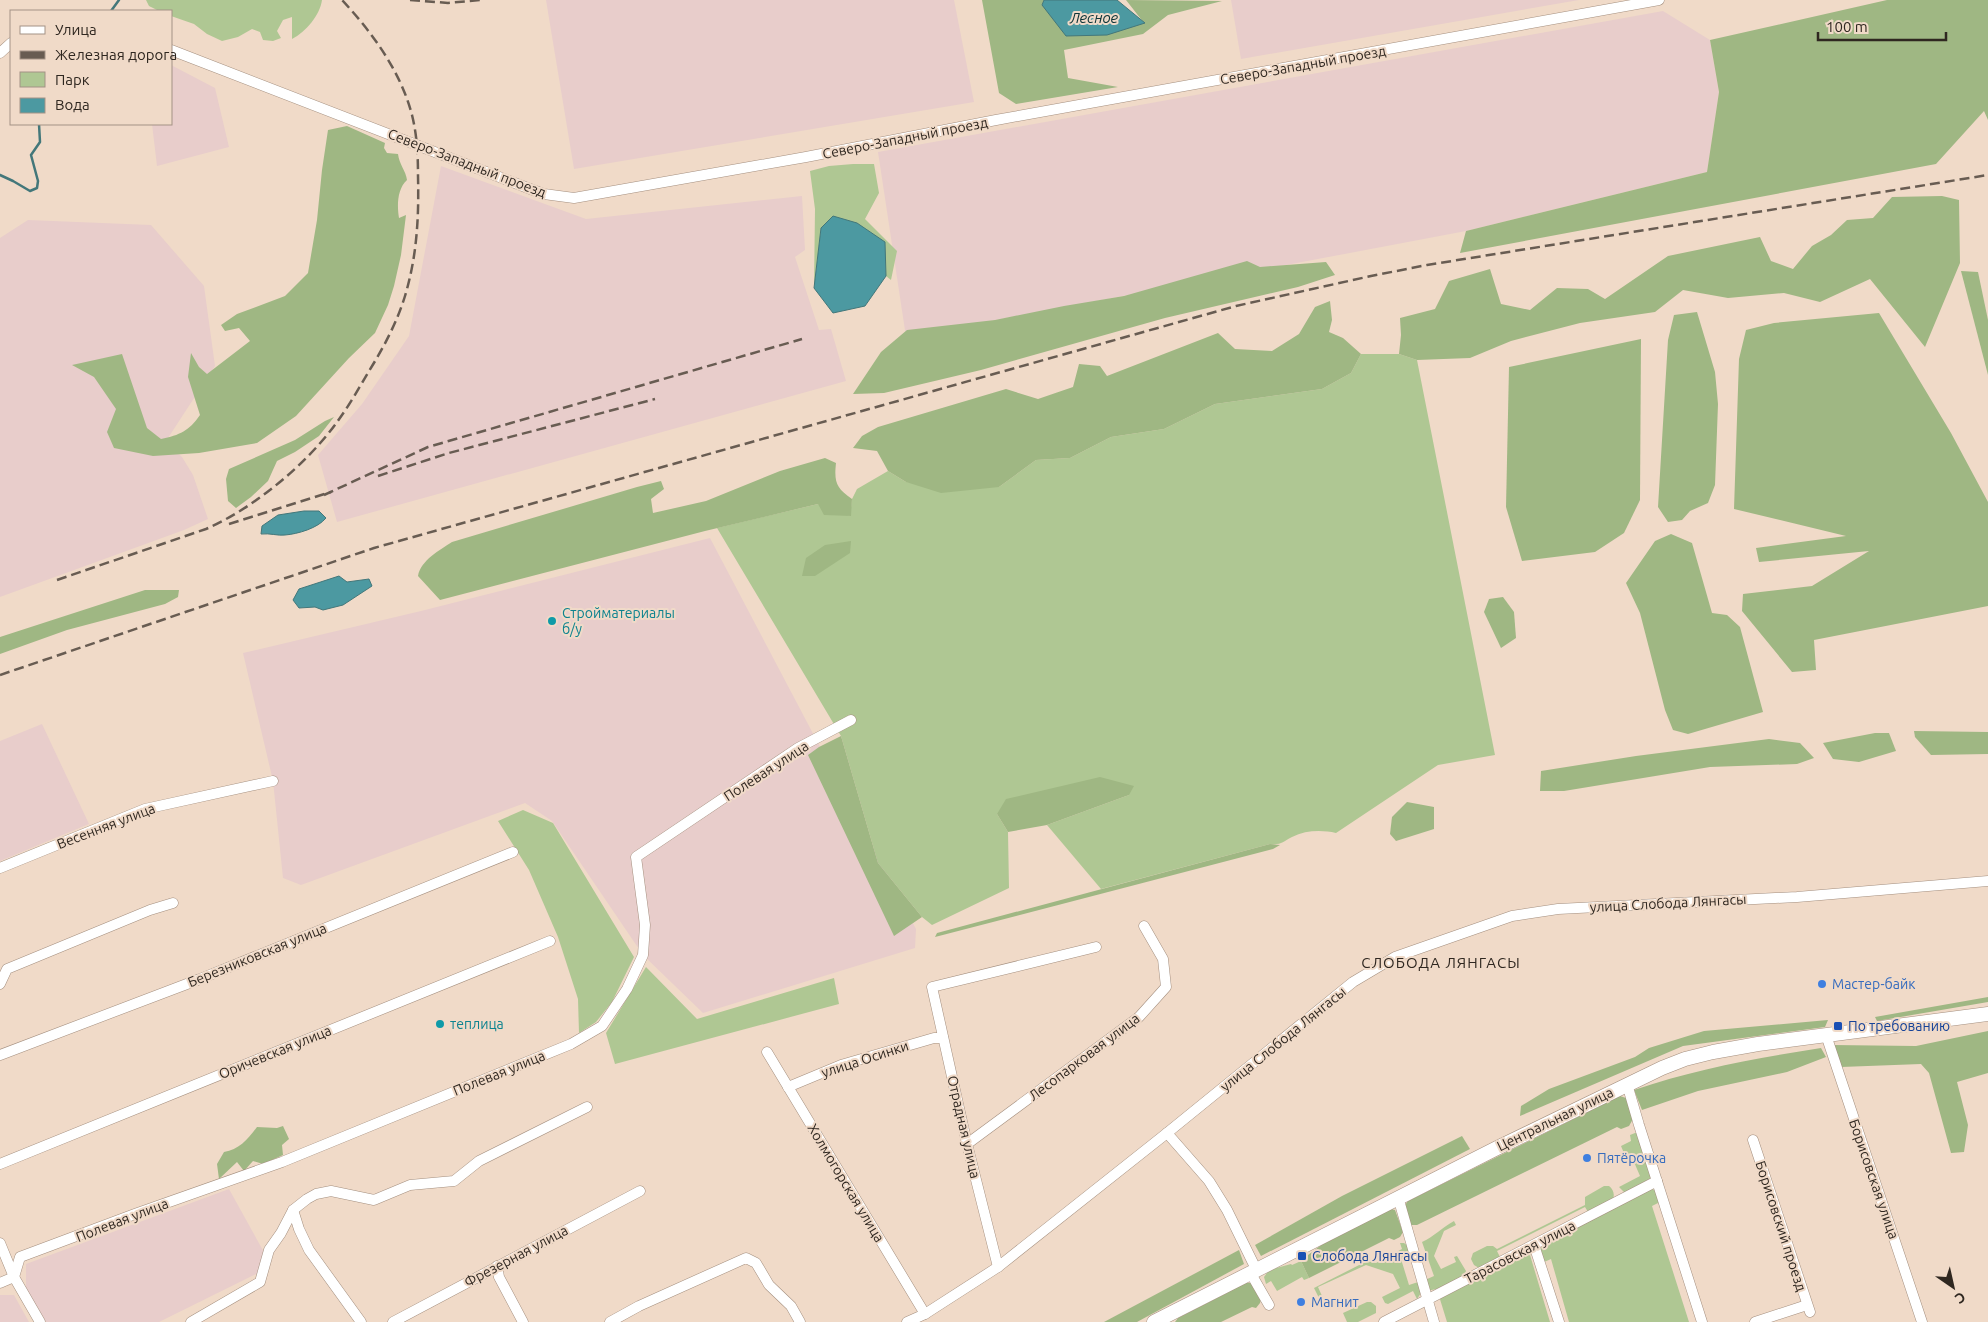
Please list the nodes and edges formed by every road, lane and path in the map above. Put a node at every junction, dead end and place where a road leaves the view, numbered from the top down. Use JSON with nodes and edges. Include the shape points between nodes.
{"nodes":[{"id":1,"x":1659,"y":0,"type":"edge"},
{"id":2,"x":10,"y":45,"type":"edge"},
{"id":3,"x":172,"y":50,"type":"edge"},
{"id":4,"x":0,"y":53,"type":"edge"},
{"id":5,"x":851,"y":720,"type":"dead end"},
{"id":6,"x":273,"y":781,"type":"dead end"},
{"id":7,"x":513,"y":852,"type":"dead end"},
{"id":8,"x":0,"y":868,"type":"edge"},
{"id":9,"x":1988,"y":881,"type":"edge"},
{"id":10,"x":173,"y":903,"type":"dead end"},
{"id":11,"x":1144,"y":926,"type":"dead end"},
{"id":12,"x":550,"y":941,"type":"dead end"},
{"id":13,"x":1096,"y":947,"type":"dead end"},
{"id":14,"x":0,"y":984,"type":"edge"},
{"id":15,"x":1988,"y":1014,"type":"edge"},
{"id":16,"x":1826,"y":1035,"type":"junction"},
{"id":17,"x":943,"y":1038,"type":"junction"},
{"id":18,"x":767,"y":1052,"type":"dead end"},
{"id":19,"x":0,"y":1055,"type":"edge"},
{"id":20,"x":1627,"y":1084,"type":"junction"},
{"id":21,"x":788,"y":1087,"type":"junction"},
{"id":22,"x":587,"y":1107,"type":"dead end"},
{"id":23,"x":1167,"y":1133,"type":"junction"},
{"id":24,"x":1753,"y":1140,"type":"dead end"},
{"id":25,"x":967,"y":1144,"type":"junction"},
{"id":26,"x":0,"y":1164,"type":"edge"},
{"id":27,"x":1657,"y":1182,"type":"junction"},
{"id":28,"x":640,"y":1191,"type":"dead end"},
{"id":29,"x":1398,"y":1197,"type":"junction"},
{"id":30,"x":293,"y":1210,"type":"junction"},
{"id":31,"x":0,"y":1243,"type":"edge"},
{"id":32,"x":1534,"y":1245,"type":"junction"},
{"id":33,"x":497,"y":1266,"type":"junction"},
{"id":34,"x":998,"y":1267,"type":"junction"},
{"id":35,"x":1253,"y":1270,"type":"junction"},
{"id":36,"x":14,"y":1277,"type":"junction"},
{"id":37,"x":0,"y":1283,"type":"edge"},
{"id":38,"x":1428,"y":1300,"type":"junction"},
{"id":39,"x":1269,"y":1305,"type":"dead end"},
{"id":40,"x":925,"y":1314,"type":"junction"},
{"id":41,"x":1163,"y":1320,"type":"edge"},
{"id":42,"x":40,"y":1322,"type":"edge"},
{"id":43,"x":191,"y":1322,"type":"edge"},
{"id":44,"x":361,"y":1322,"type":"edge"},
{"id":45,"x":393,"y":1322,"type":"edge"},
{"id":46,"x":523,"y":1322,"type":"edge"},
{"id":47,"x":610,"y":1322,"type":"edge"},
{"id":48,"x":800,"y":1322,"type":"edge"},
{"id":49,"x":907,"y":1322,"type":"edge"},
{"id":50,"x":1384,"y":1322,"type":"edge"},
{"id":51,"x":1434,"y":1322,"type":"edge"},
{"id":52,"x":1559,"y":1322,"type":"edge"},
{"id":53,"x":1702,"y":1322,"type":"edge"},
{"id":54,"x":1755,"y":1322,"type":"edge"},
{"id":55,"x":1922,"y":1322,"type":"edge"}],
"edges":[{"from":1,"to":3,"type":"street","name":"Северо-Западный проезд","via":[[574,198],[533,190]]},
{"from":2,"to":4,"type":"street"},
{"from":5,"to":36,"type":"street","name":"Полевая улица","via":[[798,748],[636,857],[645,925],[643,955],[627,989],[602,1026],[571,1044],[282,1162],[20,1257]]},
{"from":6,"to":8,"type":"street","name":"Весенняя улица","via":[[145,809]]},
{"from":7,"to":19,"type":"street","name":"Березниковская улица","via":[[200,979]]},
{"from":9,"to":23,"type":"street","name":"улица Слобода Лянгасы","via":[[1797,897],[1558,909],[1512,916],[1396,957],[1353,982]]},
{"from":10,"to":14,"type":"street","via":[[7,969]]},
{"from":11,"to":25,"type":"street","name":"Лесопарковая улица","via":[[1163,959],[1166,987],[1140,1017]]},
{"from":12,"to":26,"type":"street","name":"Оричевская улица"},
{"from":13,"to":17,"type":"street","name":"Отрадная улица","via":[[932,987]]},
{"from":15,"to":16,"type":"street","name":"Центральная улица"},
{"from":16,"to":20,"type":"street","name":"Центральная улица","via":[[1703,1054]]},
{"from":16,"to":55,"type":"street","name":"Борисовская улица"},
{"from":17,"to":21,"type":"street","name":"улица Осинки","via":[[841,1065]]},
{"from":17,"to":25,"type":"street","name":"Отрадная улица"},
{"from":18,"to":21,"type":"street","name":"Холмогорская улица"},
{"from":20,"to":27,"type":"street"},
{"from":20,"to":29,"type":"street","name":"Центральная улица"},
{"from":21,"to":40,"type":"street","name":"Холмогорская улица"},
{"from":22,"to":30,"type":"street","via":[[479,1161],[454,1181],[410,1185],[374,1200],[330,1191],[316,1194]]},
{"from":23,"to":34,"type":"street","name":"улица Слобода Лянгасы"},
{"from":23,"to":35,"type":"street","via":[[1209,1181],[1227,1210]]},
{"from":24,"to":54,"type":"street","name":"Борисовский проезд","via":[[1809,1309]]},
{"from":25,"to":34,"type":"street","name":"Отрадная улица"},
{"from":27,"to":32,"type":"street","name":"Тарасовская улица"},
{"from":27,"to":53,"type":"street"},
{"from":28,"to":33,"type":"street","name":"Фрезерная улица"},
{"from":29,"to":35,"type":"street","name":"Центральная улица"},
{"from":29,"to":38,"type":"street"},
{"from":30,"to":43,"type":"street","via":[[269,1250],[260,1282]]},
{"from":30,"to":44,"type":"street","via":[[309,1250]]},
{"from":31,"to":36,"type":"street"},
{"from":32,"to":38,"type":"street","name":"Тарасовская улица"},
{"from":32,"to":52,"type":"street"},
{"from":33,"to":45,"type":"street","name":"Фрезерная улица"},
{"from":33,"to":46,"type":"street","via":[[499,1277]]},
{"from":34,"to":40,"type":"street","name":"улица Слобода Лянгасы"},
{"from":35,"to":39,"type":"street"},
{"from":35,"to":41,"type":"street","name":"Центральная улица"},
{"from":36,"to":37,"type":"street"},
{"from":36,"to":42,"type":"street"},
{"from":38,"to":50,"type":"street","name":"Тарасовская улица"},
{"from":38,"to":51,"type":"street"},
{"from":40,"to":49,"type":"street","name":"улица Слобода Лянгасы"},
{"from":47,"to":48,"type":"street","via":[[746,1258],[756,1263]]}]}
